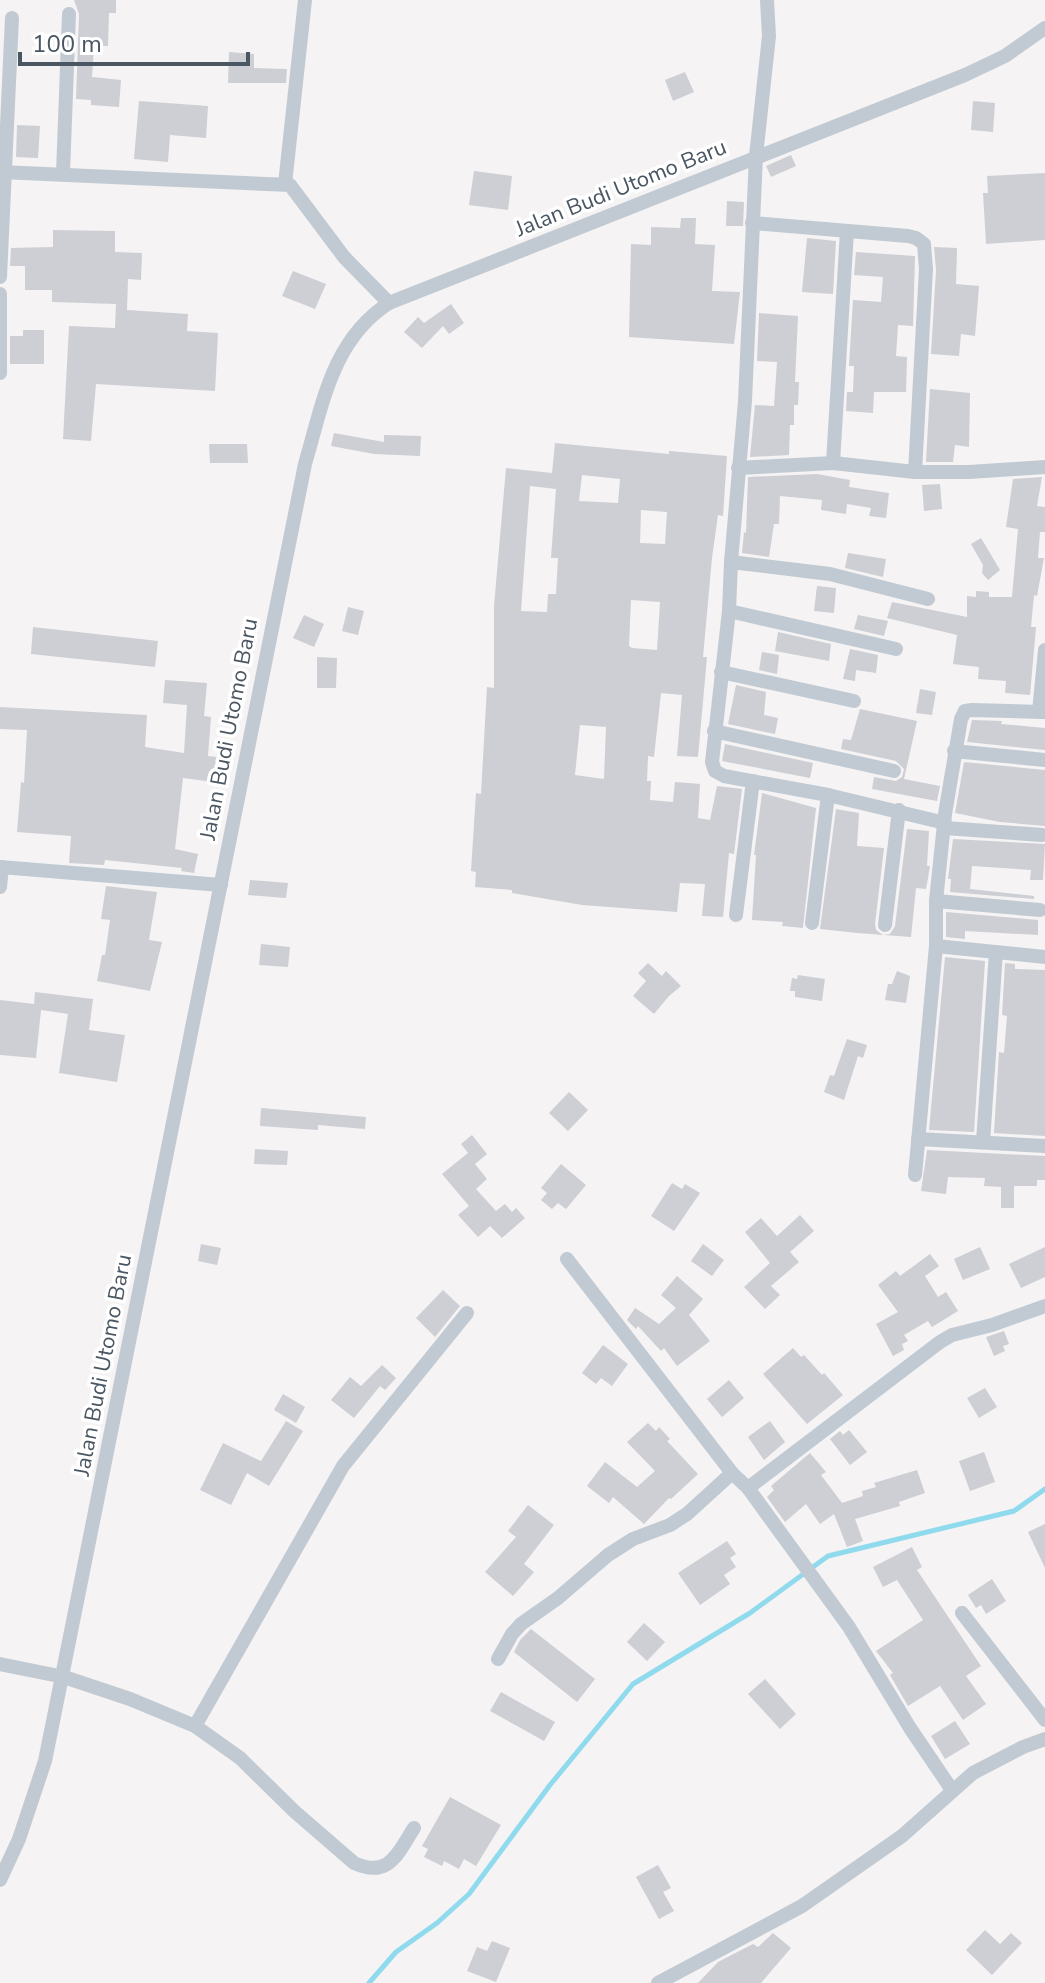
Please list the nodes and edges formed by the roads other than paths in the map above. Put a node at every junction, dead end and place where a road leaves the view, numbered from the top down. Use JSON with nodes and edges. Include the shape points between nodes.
{"nodes":[{"id":1,"x":305,"y":0,"type":"edge"},
{"id":2,"x":767,"y":0,"type":"edge"},
{"id":3,"x":69,"y":14,"type":"dead end"},
{"id":4,"x":12,"y":18,"type":"dead end"},
{"id":5,"x":1045,"y":28,"type":"edge"},
{"id":6,"x":756,"y":156,"type":"junction"},
{"id":7,"x":2,"y":172,"type":"edge"},
{"id":8,"x":63,"y":173,"type":"junction"},
{"id":9,"x":285,"y":184,"type":"junction"},
{"id":10,"x":752,"y":223,"type":"junction"},
{"id":11,"x":847,"y":231,"type":"junction"},
{"id":12,"x":0,"y":277,"type":"edge"},
{"id":13,"x":0,"y":294,"type":"edge"},
{"id":14,"x":389,"y":303,"type":"junction"},
{"id":15,"x":0,"y":373,"type":"edge"},
{"id":16,"x":833,"y":463,"type":"junction"},
{"id":17,"x":1045,"y":467,"type":"edge"},
{"id":18,"x":738,"y":468,"type":"junction"},
{"id":19,"x":915,"y":472,"type":"junction"},
{"id":20,"x":731,"y":562,"type":"junction"},
{"id":21,"x":928,"y":599,"type":"dead end"},
{"id":22,"x":729,"y":611,"type":"junction"},
{"id":23,"x":896,"y":649,"type":"dead end"},
{"id":24,"x":1045,"y":650,"type":"edge"},
{"id":25,"x":721,"y":672,"type":"junction"},
{"id":26,"x":854,"y":701,"type":"dead end"},
{"id":27,"x":1042,"y":712,"type":"edge"},
{"id":28,"x":714,"y":731,"type":"junction"},
{"id":29,"x":954,"y":751,"type":"junction"},
{"id":30,"x":1045,"y":760,"type":"edge"},
{"id":31,"x":894,"y":771,"type":"dead end"},
{"id":32,"x":753,"y":781,"type":"junction"},
{"id":33,"x":828,"y":795,"type":"junction"},
{"id":34,"x":899,"y":810,"type":"junction"},
{"id":35,"x":945,"y":825,"type":"junction"},
{"id":36,"x":1042,"y":835,"type":"dead end"},
{"id":37,"x":1,"y":867,"type":"edge"},
{"id":38,"x":221,"y":885,"type":"junction"},
{"id":39,"x":0,"y":887,"type":"edge"},
{"id":40,"x":936,"y":901,"type":"junction"},
{"id":41,"x":1040,"y":910,"type":"dead end"},
{"id":42,"x":736,"y":915,"type":"dead end"},
{"id":43,"x":812,"y":923,"type":"dead end"},
{"id":44,"x":885,"y":925,"type":"dead end"},
{"id":45,"x":936,"y":946,"type":"junction"},
{"id":46,"x":996,"y":952,"type":"junction"},
{"id":47,"x":1045,"y":957,"type":"edge"},
{"id":48,"x":918,"y":1139,"type":"junction"},
{"id":49,"x":983,"y":1142,"type":"junction"},
{"id":50,"x":1045,"y":1146,"type":"edge"},
{"id":51,"x":915,"y":1175,"type":"dead end"},
{"id":52,"x":567,"y":1259,"type":"dead end"},
{"id":53,"x":1045,"y":1306,"type":"edge"},
{"id":54,"x":467,"y":1313,"type":"dead end"},
{"id":55,"x":732,"y":1473,"type":"junction"},
{"id":56,"x":748,"y":1488,"type":"junction"},
{"id":57,"x":962,"y":1613,"type":"dead end"},
{"id":58,"x":498,"y":1659,"type":"dead end"},
{"id":59,"x":0,"y":1664,"type":"edge"},
{"id":60,"x":64,"y":1677,"type":"junction"},
{"id":61,"x":1045,"y":1720,"type":"edge"},
{"id":62,"x":195,"y":1726,"type":"junction"},
{"id":63,"x":1045,"y":1739,"type":"edge"},
{"id":64,"x":952,"y":1790,"type":"junction"},
{"id":65,"x":414,"y":1828,"type":"dead end"},
{"id":66,"x":0,"y":1880,"type":"edge"},
{"id":67,"x":658,"y":1983,"type":"edge"}],
"edges":[{"from":1,"to":9,"type":"street"},
{"from":2,"to":6,"type":"street","via":[[769,36]]},
{"from":3,"to":8,"type":"street"},
{"from":4,"to":7,"type":"street"},
{"from":5,"to":6,"type":"street","name":"Jalan Budi Utomo Baru","via":[[965,75]]},
{"from":6,"to":10,"type":"street"},
{"from":6,"to":14,"type":"street","name":"Jalan Budi Utomo Baru"},
{"from":7,"to":8,"type":"street"},
{"from":7,"to":12,"type":"street"},
{"from":8,"to":9,"type":"street"},
{"from":9,"to":14,"type":"street","via":[[294,187],[333,243]]},
{"from":10,"to":11,"type":"street"},
{"from":10,"to":18,"type":"street"},
{"from":11,"to":16,"type":"street"},
{"from":11,"to":19,"type":"street","via":[[908,236],[924,244]]},
{"from":13,"to":15,"type":"street"},
{"from":14,"to":38,"type":"street","name":"Jalan Budi Utomo Baru","via":[[369,316],[341,354],[305,464]]},
{"from":16,"to":18,"type":"street"},
{"from":16,"to":19,"type":"street"},
{"from":17,"to":19,"type":"street"},
{"from":18,"to":20,"type":"street"},
{"from":20,"to":21,"type":"street","via":[[830,574]]},
{"from":20,"to":22,"type":"street"},
{"from":22,"to":23,"type":"street"},
{"from":22,"to":25,"type":"street"},
{"from":24,"to":27,"type":"street"},
{"from":25,"to":26,"type":"street"},
{"from":25,"to":28,"type":"street"},
{"from":27,"to":29,"type":"street","via":[[965,711]]},
{"from":28,"to":31,"type":"street"},
{"from":28,"to":32,"type":"street","via":[[715,771]]},
{"from":29,"to":30,"type":"street"},
{"from":29,"to":35,"type":"street"},
{"from":32,"to":33,"type":"street"},
{"from":32,"to":42,"type":"street"},
{"from":33,"to":34,"type":"street"},
{"from":33,"to":43,"type":"street"},
{"from":34,"to":35,"type":"street"},
{"from":34,"to":44,"type":"street"},
{"from":35,"to":36,"type":"street"},
{"from":35,"to":40,"type":"street"},
{"from":37,"to":38,"type":"street"},
{"from":37,"to":39,"type":"street"},
{"from":38,"to":60,"type":"street","name":"Jalan Budi Utomo Baru"},
{"from":40,"to":41,"type":"street"},
{"from":40,"to":45,"type":"street"},
{"from":45,"to":46,"type":"street"},
{"from":45,"to":48,"type":"street"},
{"from":46,"to":47,"type":"street"},
{"from":46,"to":49,"type":"street"},
{"from":48,"to":49,"type":"street"},
{"from":48,"to":51,"type":"street"},
{"from":49,"to":50,"type":"street"},
{"from":52,"to":55,"type":"street"},
{"from":53,"to":56,"type":"street","via":[[940,1342]]},
{"from":54,"to":62,"type":"street","via":[[335,1478]]},
{"from":55,"to":56,"type":"street"},
{"from":55,"to":58,"type":"street","via":[[687,1514],[608,1555],[521,1624]]},
{"from":56,"to":64,"type":"street","via":[[849,1627]]},
{"from":57,"to":61,"type":"street"},
{"from":59,"to":60,"type":"street"},
{"from":60,"to":62,"type":"street"},
{"from":60,"to":66,"type":"street","name":"Jalan Budi Utomo Baru","via":[[45,1761]]},
{"from":62,"to":65,"type":"street","via":[[240,1758],[294,1811],[366,1869],[393,1861]]},
{"from":63,"to":64,"type":"street","via":[[1002,1757]]},
{"from":64,"to":67,"type":"street","via":[[902,1836],[802,1906]]}]}
